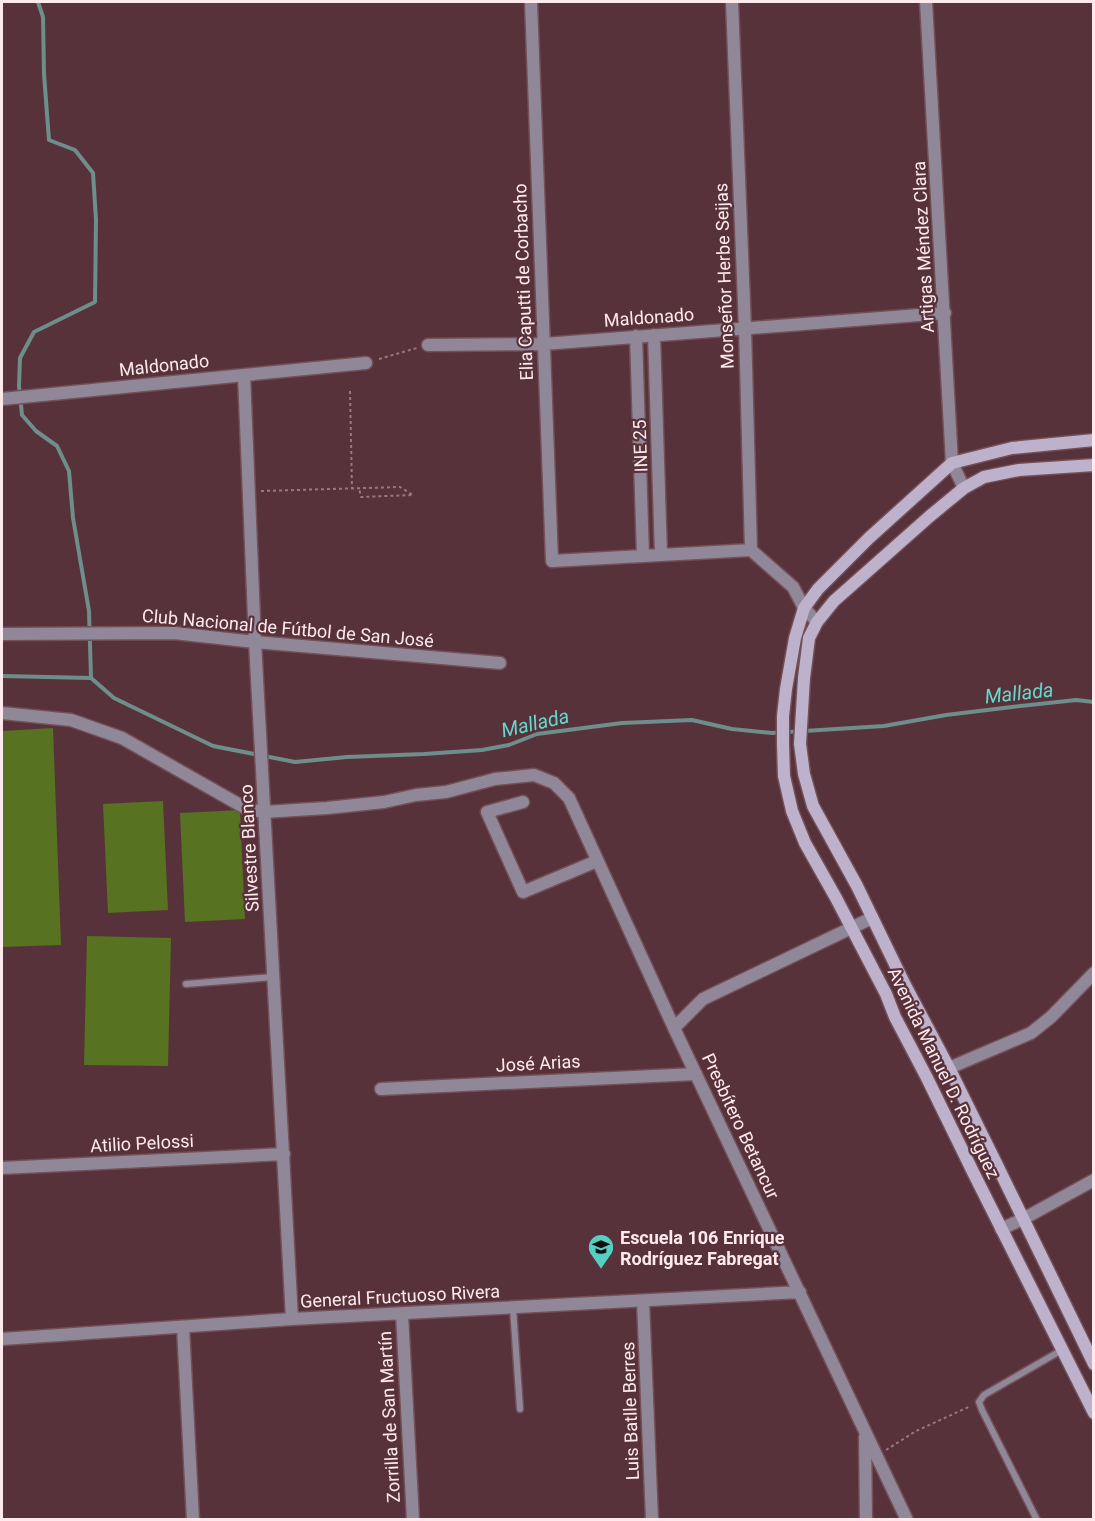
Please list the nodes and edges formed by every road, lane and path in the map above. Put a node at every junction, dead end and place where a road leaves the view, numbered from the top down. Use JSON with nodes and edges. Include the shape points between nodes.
{"nodes":[{"id":1,"x":531,"y":2,"type":"edge"},
{"id":2,"x":732,"y":2,"type":"edge"},
{"id":3,"x":926,"y":2,"type":"edge"},
{"id":4,"x":945,"y":313,"type":"junction"},
{"id":5,"x":745,"y":328,"type":"junction"},
{"id":6,"x":654,"y":335,"type":"junction"},
{"id":7,"x":636,"y":336,"type":"junction"},
{"id":8,"x":544,"y":344,"type":"junction"},
{"id":9,"x":428,"y":345,"type":"joint"},
{"id":10,"x":366,"y":363,"type":"joint"},
{"id":11,"x":244,"y":375,"type":"junction"},
{"id":12,"x":350,"y":391,"type":"dead end"},
{"id":13,"x":6,"y":399,"type":"edge"},
{"id":14,"x":1094,"y":440,"type":"edge"},
{"id":15,"x":952,"y":463,"type":"junction"},
{"id":16,"x":1094,"y":465,"type":"edge"},
{"id":17,"x":359,"y":488,"type":"junction"},
{"id":18,"x":964,"y":488,"type":"junction"},
{"id":19,"x":352,"y":489,"type":"junction"},
{"id":20,"x":249,"y":492,"type":"junction"},
{"id":21,"x":751,"y":549,"type":"junction"},
{"id":22,"x":662,"y":555,"type":"junction"},
{"id":23,"x":643,"y":556,"type":"junction"},
{"id":24,"x":804,"y":608,"type":"junction"},
{"id":25,"x":817,"y":622,"type":"junction"},
{"id":26,"x":2,"y":634,"type":"edge"},
{"id":27,"x":255,"y":642,"type":"junction"},
{"id":28,"x":500,"y":663,"type":"dead end"},
{"id":29,"x":2,"y":713,"type":"edge"},
{"id":30,"x":523,"y":802,"type":"dead end"},
{"id":31,"x":264,"y":812,"type":"junction"},
{"id":32,"x":597,"y":861,"type":"junction"},
{"id":33,"x":872,"y":918,"type":"junction"},
{"id":34,"x":851,"y":929,"type":"junction"},
{"id":35,"x":1094,"y":973,"type":"edge"},
{"id":36,"x":274,"y":976,"type":"junction"},
{"id":37,"x":186,"y":984,"type":"dead end"},
{"id":38,"x":674,"y":1028,"type":"junction"},
{"id":39,"x":949,"y":1068,"type":"junction"},
{"id":40,"x":696,"y":1074,"type":"junction"},
{"id":41,"x":381,"y":1089,"type":"dead end"},
{"id":42,"x":284,"y":1154,"type":"junction"},
{"id":43,"x":2,"y":1168,"type":"edge"},
{"id":44,"x":1094,"y":1180,"type":"edge"},
{"id":45,"x":1023,"y":1219,"type":"junction"},
{"id":46,"x":1001,"y":1229,"type":"junction"},
{"id":47,"x":800,"y":1292,"type":"junction"},
{"id":48,"x":643,"y":1301,"type":"junction"},
{"id":49,"x":513,"y":1308,"type":"junction"},
{"id":50,"x":402,"y":1314,"type":"junction"},
{"id":51,"x":292,"y":1319,"type":"junction"},
{"id":52,"x":183,"y":1328,"type":"junction"},
{"id":53,"x":2,"y":1339,"type":"edge"},
{"id":54,"x":1062,"y":1350,"type":"junction"},
{"id":55,"x":1094,"y":1364,"type":"edge"},
{"id":56,"x":980,"y":1402,"type":"junction"},
{"id":57,"x":520,"y":1409,"type":"dead end"},
{"id":58,"x":1094,"y":1413,"type":"edge"},
{"id":59,"x":865,"y":1433,"type":"junction"},
{"id":60,"x":876,"y":1457,"type":"junction"},
{"id":61,"x":193,"y":1520,"type":"edge"},
{"id":62,"x":413,"y":1520,"type":"edge"},
{"id":63,"x":652,"y":1520,"type":"edge"},
{"id":64,"x":866,"y":1520,"type":"edge"},
{"id":65,"x":907,"y":1520,"type":"edge"},
{"id":66,"x":1037,"y":1520,"type":"edge"}],
"edges":[{"from":1,"to":8,"type":"street","name":"Elia Caputti de Corbacho"},
{"from":2,"to":5,"type":"street","name":"Monseñor Herbe Seijas"},
{"from":3,"to":4,"type":"street","name":"Artigas Méndez Clara"},
{"from":4,"to":5,"type":"street","name":"Maldonado"},
{"from":4,"to":15,"type":"street","name":"Artigas Méndez Clara"},
{"from":5,"to":6,"type":"street","name":"Maldonado"},
{"from":5,"to":21,"type":"street","name":"Monseñor Herbe Seijas"},
{"from":6,"to":7,"type":"street","name":"Maldonado"},
{"from":6,"to":22,"type":"street","name":"INE 25"},
{"from":7,"to":8,"type":"street","name":"Maldonado"},
{"from":7,"to":23,"type":"street","name":"INE 25"},
{"from":8,"to":9,"type":"street","name":"Maldonado"},
{"from":8,"to":23,"type":"street","name":"Elia Caputti de Corbacho","via":[[552,561]]},
{"from":9,"to":10,"type":"path"},
{"from":10,"to":11,"type":"street","name":"Maldonado"},
{"from":11,"to":13,"type":"street","name":"Maldonado"},
{"from":11,"to":20,"type":"street","name":"Silvestre Blanco"},
{"from":12,"to":19,"type":"path"},
{"from":14,"to":15,"type":"street","via":[[1012,448]]},
{"from":15,"to":18,"type":"street","name":"Artigas Méndez Clara"},
{"from":15,"to":24,"type":"street","via":[[869,538]]},
{"from":16,"to":18,"type":"street","via":[[1019,470],[984,477]]},
{"from":17,"to":17,"type":"path","via":[[400,487],[413,495],[361,497]]},
{"from":17,"to":19,"type":"path"},
{"from":18,"to":25,"type":"street","via":[[834,601]]},
{"from":19,"to":20,"type":"path"},
{"from":20,"to":27,"type":"street","name":"Silvestre Blanco"},
{"from":21,"to":22,"type":"street"},
{"from":21,"to":24,"type":"street","via":[[793,587]]},
{"from":22,"to":23,"type":"street"},
{"from":24,"to":25,"type":"street"},
{"from":24,"to":34,"type":"street","name":"Avenida Manuel D. Rodríguez","via":[[786,689],[784,776],[805,843]]},
{"from":25,"to":33,"type":"street","name":"Avenida Manuel D. Rodríguez","via":[[806,655],[800,744],[804,774],[813,806]]},
{"from":26,"to":27,"type":"street","name":"Club Nacional de Fútbol de San José","via":[[174,633]]},
{"from":27,"to":28,"type":"street","name":"Club Nacional de Fútbol de San José"},
{"from":27,"to":31,"type":"street","name":"Silvestre Blanco"},
{"from":29,"to":31,"type":"street","via":[[71,720],[122,738],[247,809]]},
{"from":30,"to":32,"type":"street","via":[[487,812],[523,892]]},
{"from":31,"to":32,"type":"street","name":"Presbítero Betancur","via":[[384,802],[534,775],[554,783],[569,798]]},
{"from":31,"to":36,"type":"street","name":"Silvestre Blanco"},
{"from":32,"to":38,"type":"street","name":"Presbítero Betancur"},
{"from":33,"to":34,"type":"street"},
{"from":33,"to":39,"type":"street","name":"Avenida Manuel D. Rodríguez"},
{"from":34,"to":38,"type":"street","via":[[703,999]]},
{"from":34,"to":46,"type":"street","name":"Avenida Manuel D. Rodríguez"},
{"from":35,"to":39,"type":"street","via":[[1031,1033]]},
{"from":36,"to":37,"type":"lane"},
{"from":36,"to":42,"type":"street","name":"Silvestre Blanco"},
{"from":38,"to":40,"type":"street","name":"Presbítero Betancur"},
{"from":39,"to":45,"type":"street","name":"Avenida Manuel D. Rodríguez"},
{"from":40,"to":41,"type":"street","name":"José Arias"},
{"from":40,"to":47,"type":"street","name":"Presbítero Betancur"},
{"from":42,"to":43,"type":"street","name":"Atilio Pelossi"},
{"from":42,"to":51,"type":"street","name":"Silvestre Blanco"},
{"from":44,"to":45,"type":"street"},
{"from":45,"to":46,"type":"street"},
{"from":45,"to":55,"type":"street","name":"Avenida Manuel D. Rodríguez"},
{"from":46,"to":54,"type":"street","name":"Avenida Manuel D. Rodríguez"},
{"from":47,"to":48,"type":"street","name":"General Fructuoso Rivera"},
{"from":47,"to":59,"type":"street","name":"Presbítero Betancur"},
{"from":48,"to":49,"type":"street","name":"General Fructuoso Rivera"},
{"from":48,"to":63,"type":"street","name":"Luis Batlle Berres"},
{"from":49,"to":50,"type":"street","name":"General Fructuoso Rivera"},
{"from":49,"to":57,"type":"lane"},
{"from":50,"to":51,"type":"street","name":"General Fructuoso Rivera"},
{"from":50,"to":62,"type":"street","name":"Zorrilla de San Martín"},
{"from":51,"to":52,"type":"street","name":"General Fructuoso Rivera"},
{"from":52,"to":53,"type":"street","name":"General Fructuoso Rivera"},
{"from":52,"to":61,"type":"street"},
{"from":54,"to":56,"type":"lane","via":[[984,1395]]},
{"from":54,"to":58,"type":"street","name":"Avenida Manuel D. Rodríguez"},
{"from":56,"to":60,"type":"path","via":[[916,1431]]},
{"from":56,"to":66,"type":"lane"},
{"from":59,"to":60,"type":"street","name":"Presbítero Betancur"},
{"from":59,"to":64,"type":"street"},
{"from":60,"to":65,"type":"street","name":"Presbítero Betancur"}]}
